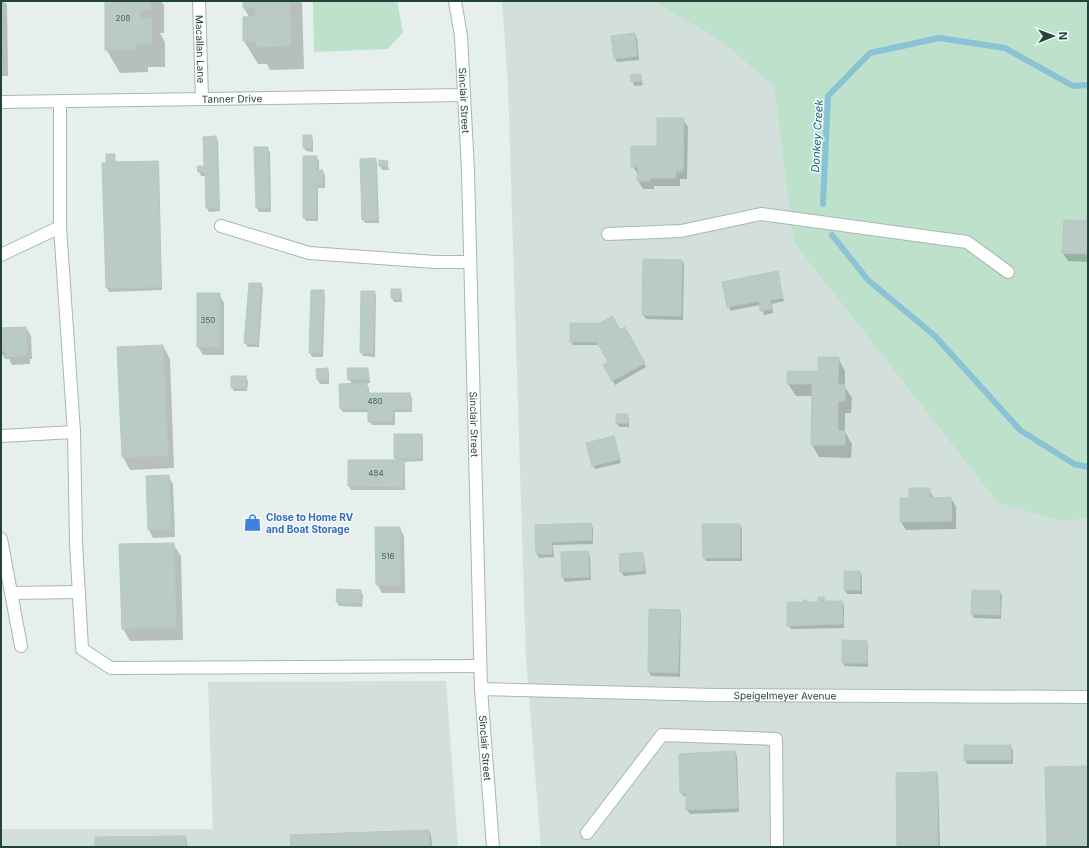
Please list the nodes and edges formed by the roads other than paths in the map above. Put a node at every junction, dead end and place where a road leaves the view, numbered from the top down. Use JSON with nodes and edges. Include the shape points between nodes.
{"nodes":[{"id":1,"x":199,"y":1,"type":"edge"},
{"id":2,"x":455,"y":1,"type":"edge"},
{"id":3,"x":464,"y":95,"type":"junction"},
{"id":4,"x":202,"y":98,"type":"junction"},
{"id":5,"x":60,"y":101,"type":"junction"},
{"id":6,"x":1,"y":102,"type":"edge"},
{"id":7,"x":221,"y":226,"type":"dead end"},
{"id":8,"x":60,"y":227,"type":"junction"},
{"id":9,"x":608,"y":234,"type":"dead end"},
{"id":10,"x":1,"y":255,"type":"edge"},
{"id":11,"x":469,"y":262,"type":"junction"},
{"id":12,"x":1008,"y":272,"type":"dead end"},
{"id":13,"x":74,"y":432,"type":"junction"},
{"id":14,"x":1,"y":436,"type":"edge"},
{"id":15,"x":1,"y":539,"type":"edge"},
{"id":16,"x":79,"y":592,"type":"junction"},
{"id":17,"x":11,"y":593,"type":"junction"},
{"id":18,"x":21,"y":646,"type":"dead end"},
{"id":19,"x":480,"y":666,"type":"junction"},
{"id":20,"x":481,"y":689,"type":"junction"},
{"id":21,"x":1088,"y":697,"type":"edge"},
{"id":22,"x":587,"y":832,"type":"dead end"},
{"id":23,"x":493,"y":847,"type":"edge"},
{"id":24,"x":777,"y":847,"type":"edge"}],
"edges":[{"from":1,"to":4,"type":"street","name":"Macallan Lane"},
{"from":2,"to":3,"type":"street","name":"Sinclair Street","via":[[461,36]]},
{"from":3,"to":4,"type":"street","name":"Tanner Drive"},
{"from":3,"to":11,"type":"street","name":"Sinclair Street"},
{"from":4,"to":5,"type":"street","name":"Tanner Drive"},
{"from":5,"to":6,"type":"street","name":"Tanner Drive"},
{"from":5,"to":8,"type":"street"},
{"from":7,"to":11,"type":"street","via":[[309,253]]},
{"from":8,"to":10,"type":"street"},
{"from":8,"to":13,"type":"street"},
{"from":9,"to":12,"type":"street","via":[[681,231],[761,214],[967,242]]},
{"from":11,"to":19,"type":"street","name":"Sinclair Street"},
{"from":13,"to":14,"type":"street"},
{"from":13,"to":16,"type":"street"},
{"from":15,"to":17,"type":"street"},
{"from":16,"to":17,"type":"street"},
{"from":16,"to":19,"type":"street","via":[[82,649],[111,668]]},
{"from":17,"to":18,"type":"street"},
{"from":19,"to":20,"type":"street","name":"Sinclair Street"},
{"from":20,"to":21,"type":"street","name":"Speigelmeyer Avenue","via":[[714,695]]},
{"from":20,"to":23,"type":"street","name":"Sinclair Street"},
{"from":22,"to":24,"type":"street","via":[[662,735],[776,739]]}]}
